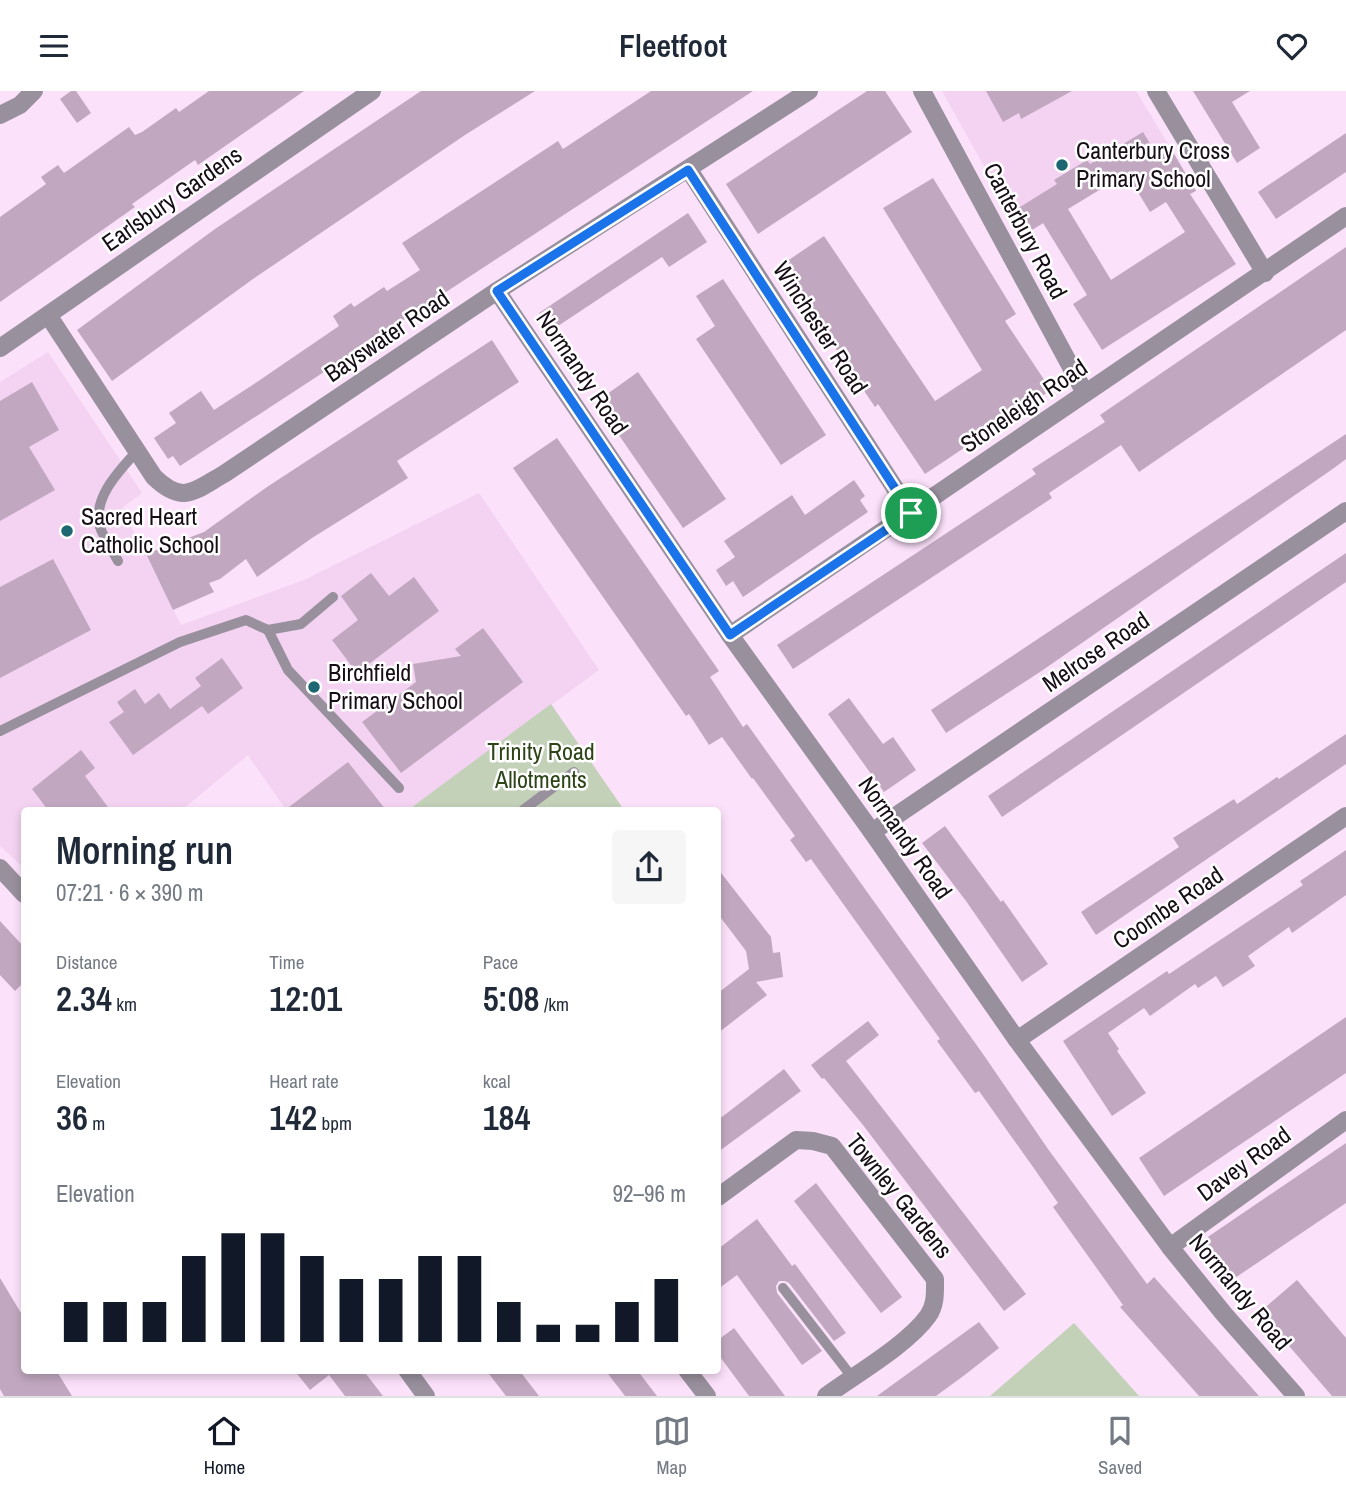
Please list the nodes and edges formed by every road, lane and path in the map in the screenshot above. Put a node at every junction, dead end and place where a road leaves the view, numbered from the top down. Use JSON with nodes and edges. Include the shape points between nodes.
{"nodes":[{"id":1,"x":34,"y":91,"type":"edge"},
{"id":2,"x":372,"y":91,"type":"edge"},
{"id":3,"x":809,"y":91,"type":"edge"},
{"id":4,"x":922,"y":91,"type":"edge"},
{"id":5,"x":1156,"y":91,"type":"edge"},
{"id":6,"x":0,"y":115,"type":"edge"},
{"id":7,"x":688,"y":170,"type":"junction"},
{"id":8,"x":1346,"y":216,"type":"edge"},
{"id":9,"x":1265,"y":273,"type":"junction"},
{"id":10,"x":497,"y":291,"type":"junction"},
{"id":11,"x":48,"y":315,"type":"junction"},
{"id":12,"x":0,"y":348,"type":"edge"},
{"id":13,"x":1085,"y":393,"type":"junction"},
{"id":14,"x":136,"y":451,"type":"junction"},
{"id":15,"x":1346,"y":511,"type":"edge"},
{"id":16,"x":911,"y":513,"type":"junction"},
{"id":17,"x":118,"y":561,"type":"dead end"},
{"id":18,"x":332,"y":597,"type":"dead end"},
{"id":19,"x":268,"y":630,"type":"junction"},
{"id":20,"x":730,"y":635,"type":"junction"},
{"id":21,"x":0,"y":731,"type":"edge"},
{"id":22,"x":574,"y":772,"type":"dead end"},
{"id":23,"x":399,"y":787,"type":"dead end"},
{"id":24,"x":527,"y":807,"type":"edge"},
{"id":25,"x":1346,"y":816,"type":"edge"},
{"id":26,"x":872,"y":832,"type":"junction"},
{"id":27,"x":0,"y":868,"type":"edge"},
{"id":28,"x":21,"y":891,"type":"edge"},
{"id":29,"x":1017,"y":1040,"type":"junction"},
{"id":30,"x":1346,"y":1120,"type":"edge"},
{"id":31,"x":721,"y":1196,"type":"edge"},
{"id":32,"x":1170,"y":1247,"type":"junction"},
{"id":33,"x":783,"y":1289,"type":"dead end"},
{"id":34,"x":410,"y":1374,"type":"edge"},
{"id":35,"x":690,"y":1374,"type":"edge"},
{"id":36,"x":852,"y":1377,"type":"junction"},
{"id":37,"x":426,"y":1396,"type":"edge"},
{"id":38,"x":708,"y":1396,"type":"edge"},
{"id":39,"x":826,"y":1396,"type":"edge"},
{"id":40,"x":1296,"y":1396,"type":"edge"}],
"edges":[{"from":1,"to":6,"type":"street"},
{"from":2,"to":11,"type":"street","name":"Earlsbury Gardens"},
{"from":3,"to":7,"type":"street","name":"Bayswater Road"},
{"from":4,"to":13,"type":"street","name":"Canterbury Road"},
{"from":5,"to":9,"type":"street"},
{"from":7,"to":10,"type":"street","name":"Bayswater Road"},
{"from":7,"to":16,"type":"street","name":"Winchester Road"},
{"from":8,"to":9,"type":"street","name":"Stoneleigh Road"},
{"from":9,"to":13,"type":"street","name":"Stoneleigh Road"},
{"from":10,"to":14,"type":"street","name":"Bayswater Road","via":[[189,494],[168,491]]},
{"from":10,"to":20,"type":"street","name":"Normandy Road"},
{"from":11,"to":12,"type":"street","name":"Earlsbury Gardens"},
{"from":11,"to":14,"type":"street","name":"Bayswater Road"},
{"from":13,"to":16,"type":"street","name":"Stoneleigh Road"},
{"from":14,"to":17,"type":"lane","via":[[103,497],[99,516]]},
{"from":15,"to":26,"type":"street","name":"Melrose Road"},
{"from":16,"to":20,"type":"street","name":"Stoneleigh Road"},
{"from":18,"to":19,"type":"lane","via":[[302,624]]},
{"from":19,"to":21,"type":"lane","via":[[246,620],[180,642]]},
{"from":19,"to":23,"type":"lane","via":[[288,670]]},
{"from":20,"to":26,"type":"street","name":"Normandy Road"},
{"from":22,"to":24,"type":"lane"},
{"from":25,"to":29,"type":"street","name":"Coombe Road"},
{"from":26,"to":29,"type":"street","name":"Normandy Road"},
{"from":27,"to":28,"type":"street"},
{"from":29,"to":32,"type":"street","name":"Normandy Road"},
{"from":30,"to":32,"type":"street","name":"Davey Road"},
{"from":31,"to":36,"type":"street","name":"Townley Gardens","via":[[796,1140],[832,1146],[936,1279],[929,1314],[908,1336]]},
{"from":32,"to":40,"type":"street","name":"Normandy Road"},
{"from":33,"to":36,"type":"lane"},
{"from":34,"to":37,"type":"street"},
{"from":35,"to":38,"type":"street"},
{"from":36,"to":39,"type":"street","name":"Townley Gardens"}]}
